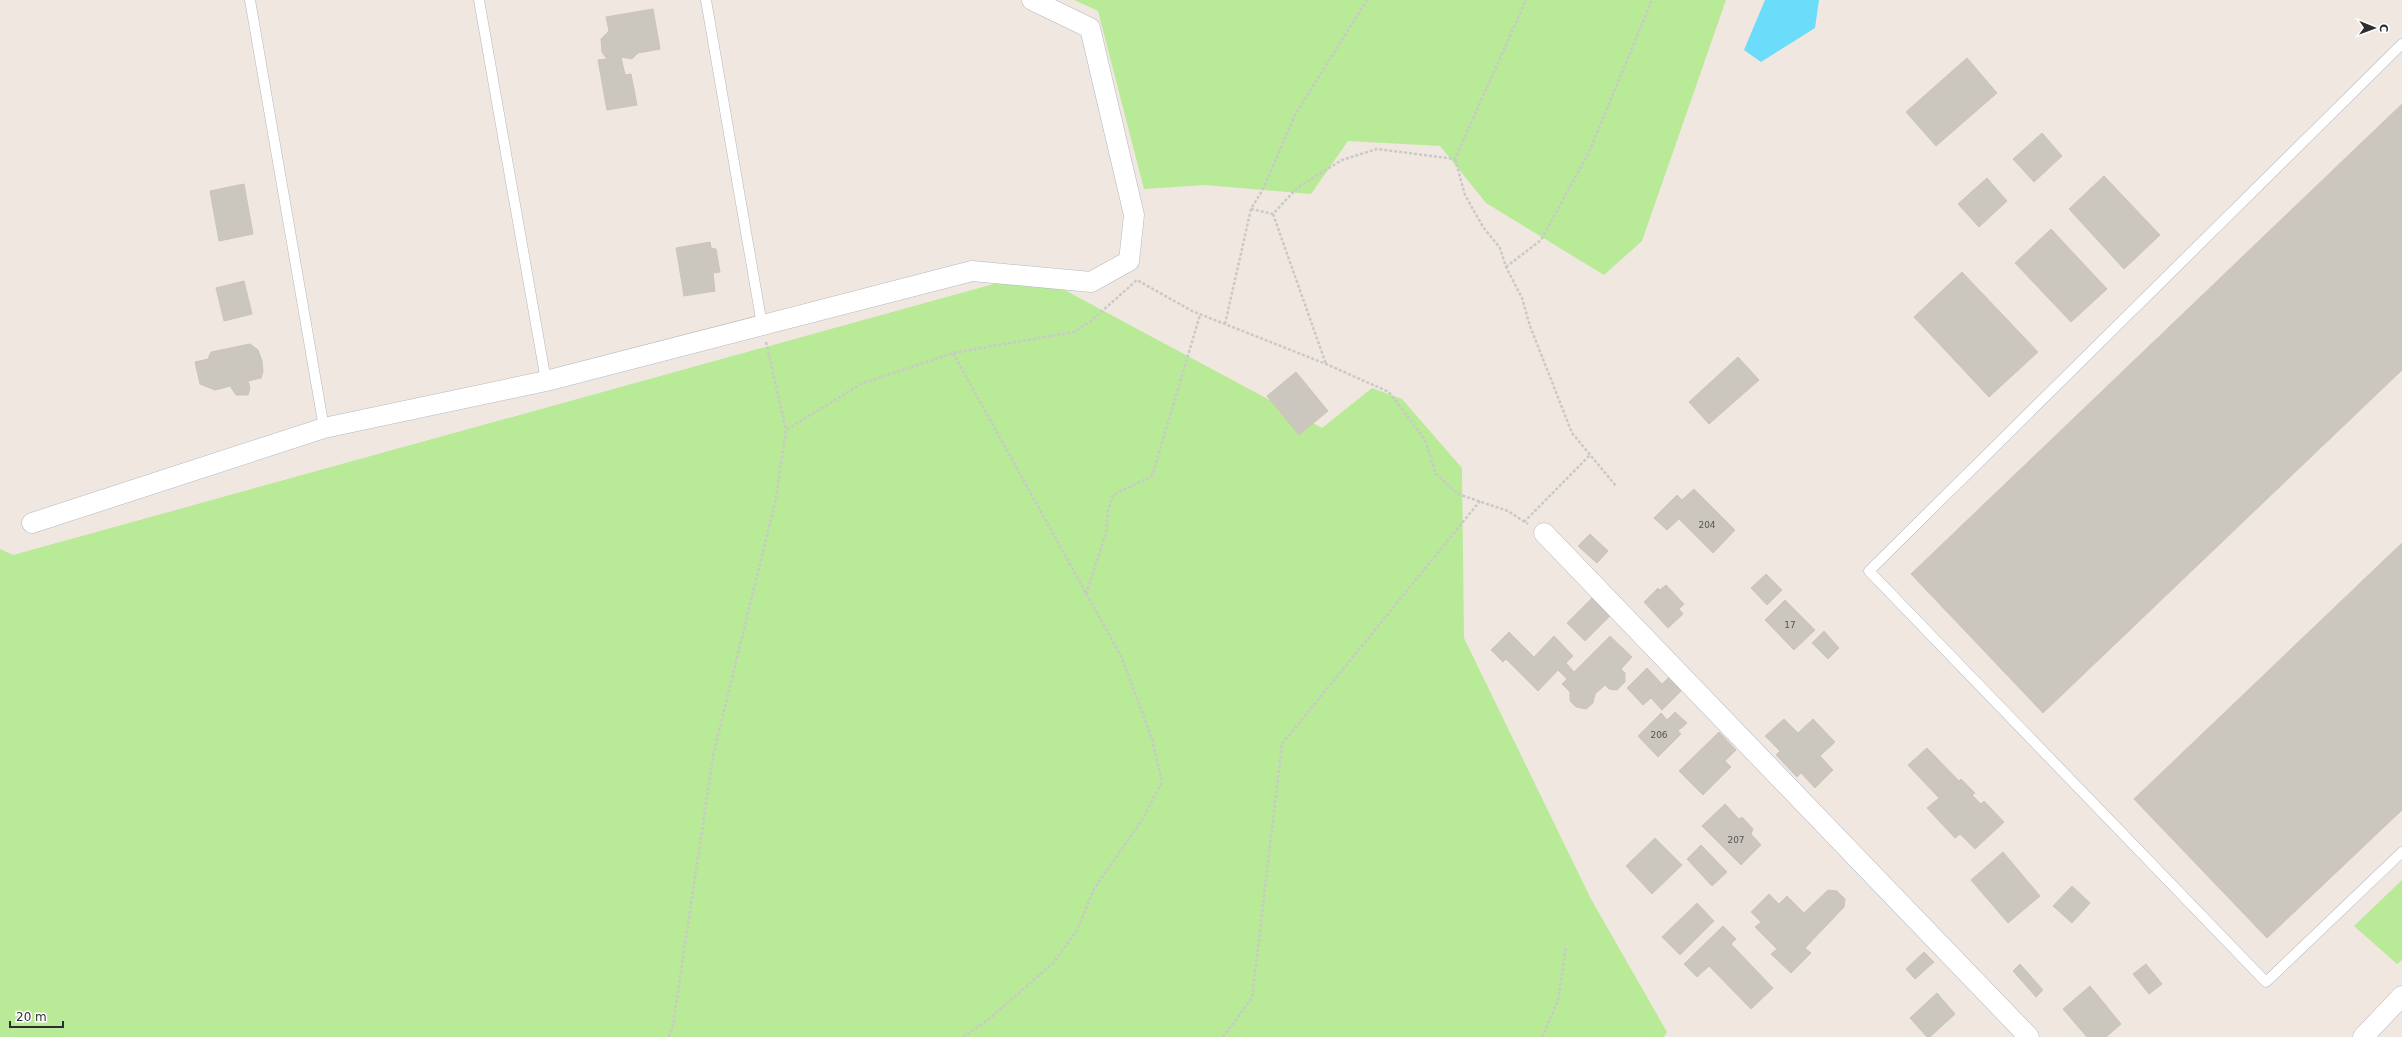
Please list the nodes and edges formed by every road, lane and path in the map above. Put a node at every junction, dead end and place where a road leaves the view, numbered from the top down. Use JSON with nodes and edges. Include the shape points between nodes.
{"nodes":[{"id":1,"x":250,"y":0,"type":"edge"},
{"id":2,"x":479,"y":0,"type":"edge"},
{"id":3,"x":706,"y":0,"type":"edge"},
{"id":4,"x":1032,"y":0,"type":"edge"},
{"id":5,"x":1367,"y":0,"type":"edge"},
{"id":6,"x":1526,"y":0,"type":"edge"},
{"id":7,"x":1652,"y":0,"type":"edge"},
{"id":8,"x":2402,"y":44,"type":"edge"},
{"id":9,"x":1455,"y":158,"type":"junction"},
{"id":10,"x":1251,"y":209,"type":"junction"},
{"id":11,"x":1273,"y":214,"type":"junction"},
{"id":12,"x":1506,"y":267,"type":"junction"},
{"id":13,"x":1200,"y":314,"type":"junction"},
{"id":14,"x":1225,"y":324,"type":"junction"},
{"id":15,"x":762,"y":325,"type":"junction"},
{"id":16,"x":953,"y":353,"type":"junction"},
{"id":17,"x":1326,"y":364,"type":"junction"},
{"id":18,"x":546,"y":381,"type":"junction"},
{"id":19,"x":324,"y":428,"type":"junction"},
{"id":20,"x":786,"y":430,"type":"junction"},
{"id":21,"x":1590,"y":455,"type":"junction"},
{"id":22,"x":1616,"y":486,"type":"dead end"},
{"id":23,"x":1480,"y":501,"type":"junction"},
{"id":24,"x":1524,"y":522,"type":"junction"},
{"id":25,"x":32,"y":523,"type":"dead end"},
{"id":26,"x":1544,"y":534,"type":"joint"},
{"id":27,"x":1086,"y":594,"type":"junction"},
{"id":28,"x":2402,"y":852,"type":"edge"},
{"id":29,"x":1566,"y":947,"type":"dead end"},
{"id":30,"x":2402,"y":996,"type":"edge"},
{"id":31,"x":669,"y":1037,"type":"edge"},
{"id":32,"x":963,"y":1037,"type":"edge"},
{"id":33,"x":1223,"y":1037,"type":"edge"},
{"id":34,"x":1542,"y":1037,"type":"edge"},
{"id":35,"x":2029,"y":1037,"type":"edge"},
{"id":36,"x":2363,"y":1037,"type":"edge"}],
"edges":[{"from":1,"to":19,"type":"lane"},
{"from":2,"to":18,"type":"lane"},
{"from":3,"to":15,"type":"lane"},
{"from":4,"to":15,"type":"street","via":[[1090,28],[1134,214],[1129,261],[1091,282],[972,271]]},
{"from":5,"to":10,"type":"path","via":[[1296,113],[1263,189]]},
{"from":6,"to":9,"type":"path"},
{"from":7,"to":12,"type":"path","via":[[1589,152],[1541,240]]},
{"from":8,"to":28,"type":"lane","via":[[1869,571],[2266,982]]},
{"from":9,"to":11,"type":"path","via":[[1377,149],[1342,160],[1297,188]]},
{"from":9,"to":12,"type":"path","via":[[1465,195],[1483,227],[1500,248]]},
{"from":10,"to":11,"type":"path"},
{"from":10,"to":14,"type":"path"},
{"from":11,"to":17,"type":"path"},
{"from":12,"to":21,"type":"path","via":[[1522,298],[1530,326],[1572,433]]},
{"from":13,"to":14,"type":"path"},
{"from":13,"to":16,"type":"path","via":[[1137,280],[1091,321],[1074,332]]},
{"from":13,"to":27,"type":"path","via":[[1152,476],[1113,495],[1108,511],[1106,533]]},
{"from":14,"to":17,"type":"path"},
{"from":15,"to":18,"type":"street"},
{"from":15,"to":20,"type":"path"},
{"from":16,"to":20,"type":"path","via":[[861,384]]},
{"from":16,"to":27,"type":"path"},
{"from":17,"to":23,"type":"path","via":[[1389,392],[1425,440],[1436,474],[1458,494]]},
{"from":18,"to":19,"type":"street"},
{"from":19,"to":25,"type":"street"},
{"from":20,"to":31,"type":"path","via":[[776,498],[713,756],[673,1025]]},
{"from":21,"to":22,"type":"path"},
{"from":21,"to":24,"type":"path"},
{"from":23,"to":24,"type":"path","via":[[1508,511]]},
{"from":23,"to":33,"type":"path","via":[[1282,744],[1252,998]]},
{"from":24,"to":26,"type":"path"},
{"from":26,"to":35,"type":"street"},
{"from":27,"to":32,"type":"path","via":[[1122,658],[1152,739],[1162,782],[1142,820],[1094,889],[1077,930],[1053,963],[988,1020]]},
{"from":29,"to":34,"type":"path","via":[[1558,1001]]},
{"from":30,"to":36,"type":"street"}]}
